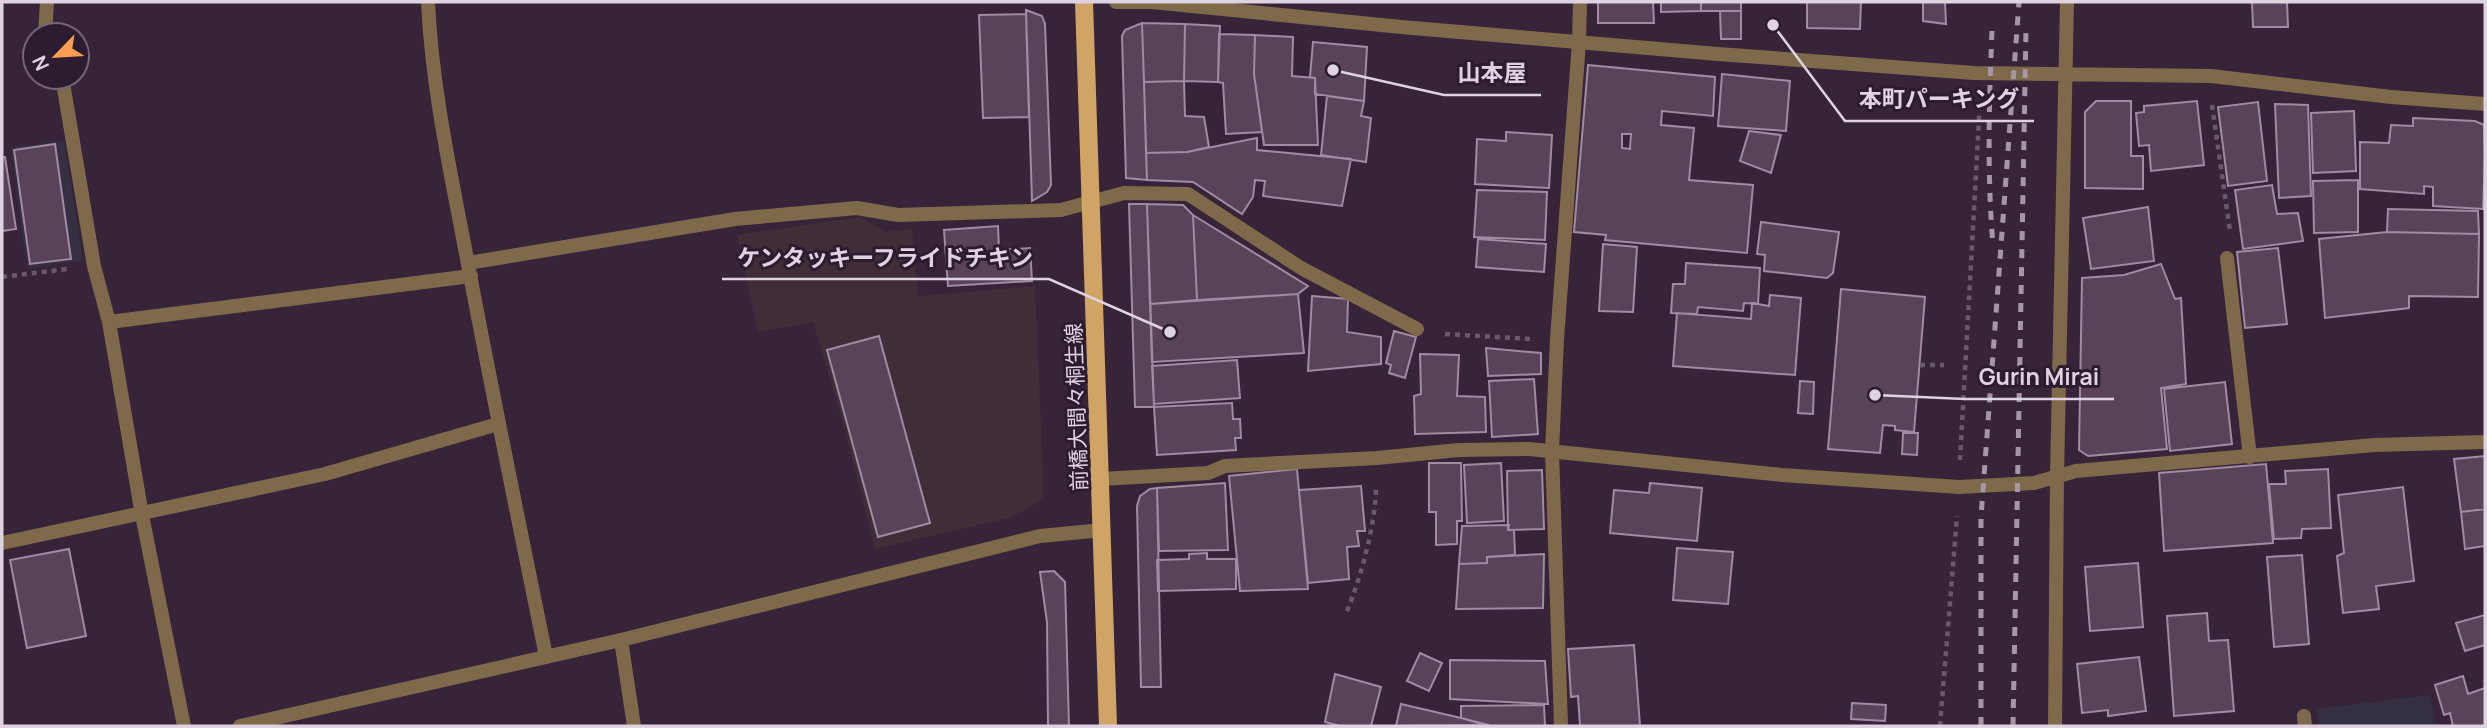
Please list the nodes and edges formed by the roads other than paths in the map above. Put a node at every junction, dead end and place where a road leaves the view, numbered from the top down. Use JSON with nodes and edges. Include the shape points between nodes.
{"nodes":[{"id":1,"x":47,"y":2,"type":"edge"},
{"id":2,"x":428,"y":2,"type":"edge"},
{"id":3,"x":1084,"y":2,"type":"edge"},
{"id":4,"x":1116,"y":2,"type":"edge"},
{"id":5,"x":1580,"y":2,"type":"edge"},
{"id":6,"x":2067,"y":2,"type":"edge"},
{"id":7,"x":46,"y":21,"type":"edge"},
{"id":8,"x":1580,"y":42,"type":"junction"},
{"id":9,"x":2065,"y":75,"type":"junction"},
{"id":10,"x":64,"y":91,"type":"edge"},
{"id":11,"x":2485,"y":104,"type":"edge"},
{"id":12,"x":1089,"y":201,"type":"junction"},
{"id":13,"x":2227,"y":258,"type":"road end"},
{"id":14,"x":469,"y":270,"type":"junction"},
{"id":15,"x":109,"y":322,"type":"junction"},
{"id":16,"x":1417,"y":329,"type":"road end"},
{"id":17,"x":498,"y":424,"type":"junction"},
{"id":18,"x":2485,"y":442,"type":"edge"},
{"id":19,"x":1552,"y":451,"type":"junction"},
{"id":20,"x":2250,"y":457,"type":"junction"},
{"id":21,"x":2057,"y":476,"type":"junction"},
{"id":22,"x":1101,"y":479,"type":"junction"},
{"id":23,"x":142,"y":515,"type":"junction"},
{"id":24,"x":1103,"y":530,"type":"junction"},
{"id":25,"x":2,"y":543,"type":"edge"},
{"id":26,"x":621,"y":640,"type":"junction"},
{"id":27,"x":546,"y":656,"type":"junction"},
{"id":28,"x":184,"y":726,"type":"edge"},
{"id":29,"x":240,"y":726,"type":"edge"},
{"id":30,"x":634,"y":726,"type":"edge"},
{"id":31,"x":1108,"y":726,"type":"edge"},
{"id":32,"x":1560,"y":726,"type":"edge"},
{"id":33,"x":2055,"y":726,"type":"edge"}],
"edges":[{"from":1,"to":7,"type":"street"},
{"from":2,"to":14,"type":"street","via":[[430,49]]},
{"from":3,"to":12,"type":"main road","name":"前橋大間々桐生線"},
{"from":4,"to":8,"type":"street"},
{"from":5,"to":8,"type":"street"},
{"from":6,"to":9,"type":"street"},
{"from":8,"to":9,"type":"street","via":[[1974,73]]},
{"from":8,"to":19,"type":"street"},
{"from":9,"to":11,"type":"street","via":[[2211,76]]},
{"from":9,"to":21,"type":"street"},
{"from":10,"to":15,"type":"street","via":[[94,266]]},
{"from":12,"to":14,"type":"street","via":[[1061,209],[898,215],[857,208],[735,219]]},
{"from":12,"to":16,"type":"street","via":[[1124,193],[1188,194],[1301,268]]},
{"from":12,"to":22,"type":"main road","name":"前橋大間々桐生線"},
{"from":13,"to":20,"type":"street"},
{"from":14,"to":15,"type":"street"},
{"from":14,"to":17,"type":"street"},
{"from":15,"to":23,"type":"street"},
{"from":17,"to":23,"type":"street","via":[[325,474]]},
{"from":17,"to":27,"type":"street"},
{"from":18,"to":20,"type":"street","via":[[2374,445]]},
{"from":19,"to":21,"type":"street","via":[[1782,475],[1959,487],[2034,483]]},
{"from":19,"to":22,"type":"street","via":[[1459,450]]},
{"from":19,"to":32,"type":"street"},
{"from":20,"to":21,"type":"street"},
{"from":21,"to":33,"type":"street"},
{"from":22,"to":24,"type":"main road","name":"前橋大間々桐生線"},
{"from":23,"to":25,"type":"street"},
{"from":23,"to":28,"type":"street"},
{"from":24,"to":26,"type":"street","via":[[1040,536]]},
{"from":24,"to":31,"type":"main road","name":"前橋大間々桐生線"},
{"from":26,"to":27,"type":"street"},
{"from":26,"to":30,"type":"street"},
{"from":27,"to":29,"type":"street"}]}
